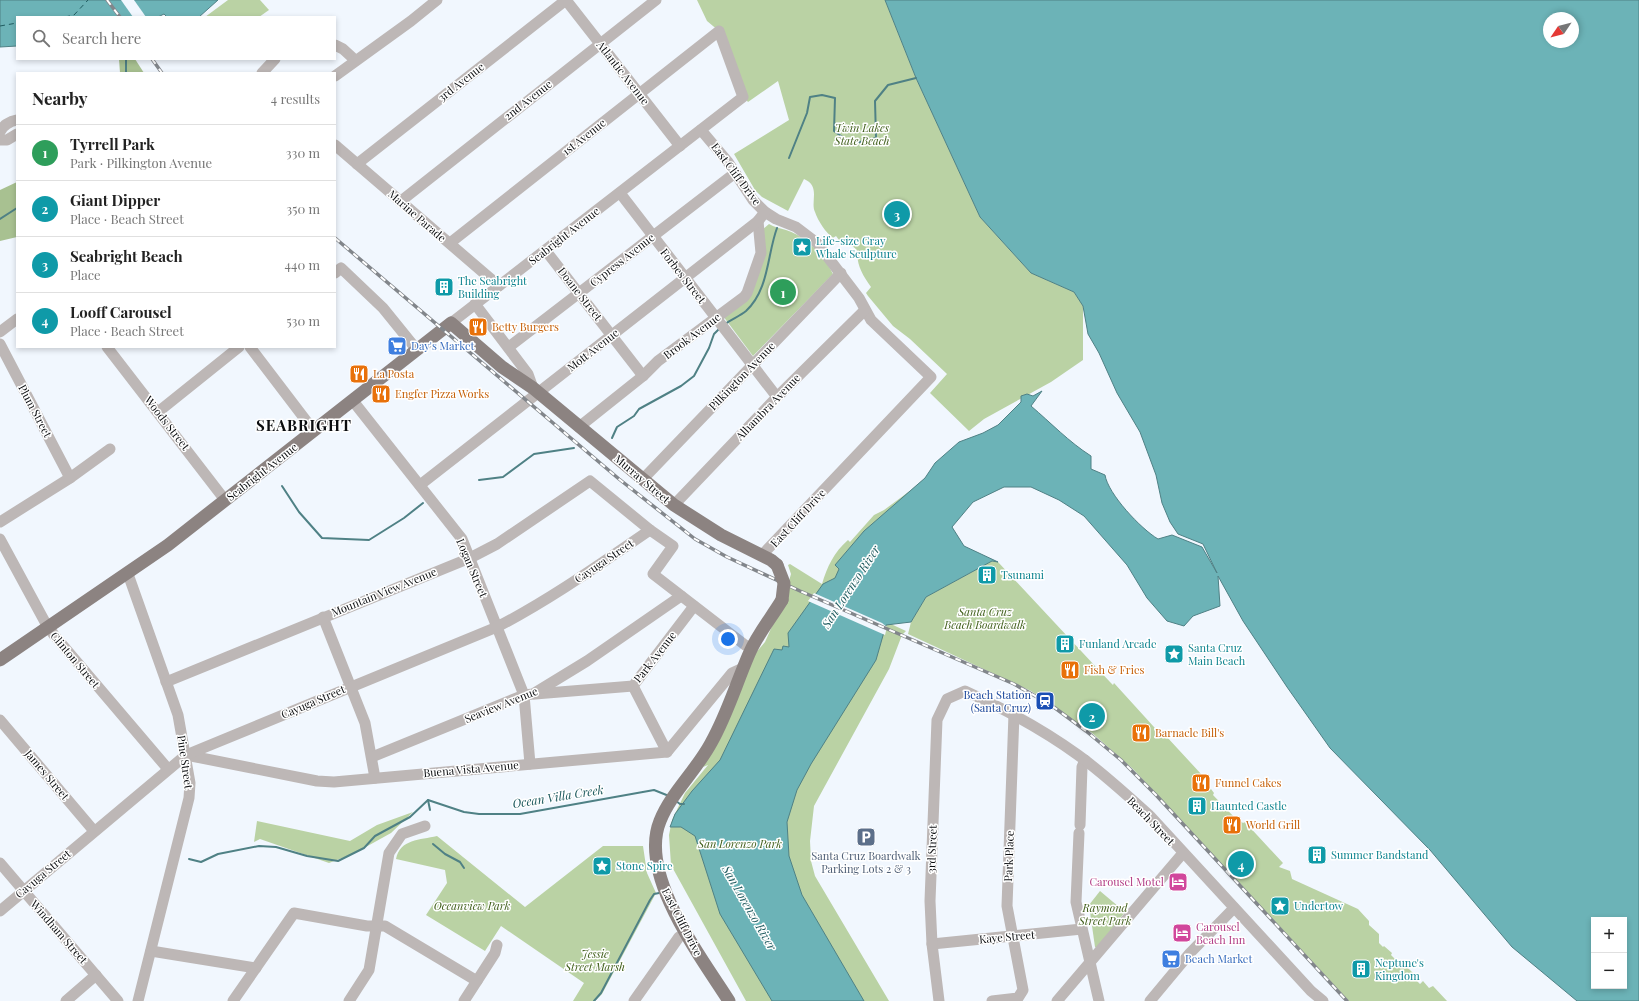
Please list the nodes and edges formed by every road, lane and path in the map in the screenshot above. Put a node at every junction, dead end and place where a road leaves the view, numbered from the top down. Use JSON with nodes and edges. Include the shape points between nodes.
{"nodes":[{"id":1,"x":437,"y":0,"type":"edge"},
{"id":2,"x":566,"y":0,"type":"edge"},
{"id":3,"x":656,"y":0,"type":"edge"},
{"id":4,"x":600,"y":43,"type":"junction"},
{"id":5,"x":336,"y":46,"type":"edge"},
{"id":6,"x":274,"y":60,"type":"edge"},
{"id":7,"x":355,"y":60,"type":"junction"},
{"id":8,"x":263,"y":72,"type":"edge"},
{"id":9,"x":336,"y":75,"type":"edge"},
{"id":10,"x":639,"y":94,"type":"junction"},
{"id":11,"x":743,"y":97,"type":"joint"},
{"id":12,"x":16,"y":120,"type":"edge"},
{"id":13,"x":701,"y":130,"type":"junction"},
{"id":14,"x":0,"y":132,"type":"edge"},
{"id":15,"x":16,"y":135,"type":"edge"},
{"id":16,"x":0,"y":140,"type":"edge"},
{"id":17,"x":336,"y":146,"type":"edge"},
{"id":18,"x":680,"y":146,"type":"junction"},
{"id":19,"x":357,"y":164,"type":"junction"},
{"id":20,"x":735,"y":173,"type":"junction"},
{"id":21,"x":620,"y":193,"type":"junction"},
{"id":22,"x":401,"y":201,"type":"junction"},
{"id":23,"x":765,"y":212,"type":"junction"},
{"id":24,"x":758,"y":221,"type":"junction"},
{"id":25,"x":652,"y":236,"type":"junction"},
{"id":26,"x":450,"y":244,"type":"junction"},
{"id":27,"x":546,"y":251,"type":"junction"},
{"id":28,"x":338,"y":270,"type":"edge"},
{"id":29,"x":841,"y":273,"type":"junction"},
{"id":30,"x":684,"y":278,"type":"junction"},
{"id":31,"x":499,"y":286,"type":"junction"},
{"id":32,"x":579,"y":293,"type":"junction"},
{"id":33,"x":476,"y":304,"type":"junction"},
{"id":34,"x":865,"y":310,"type":"junction"},
{"id":35,"x":716,"y":318,"type":"junction"},
{"id":36,"x":16,"y":320,"type":"edge"},
{"id":37,"x":452,"y":323,"type":"junction"},
{"id":38,"x":0,"y":332,"type":"edge"},
{"id":39,"x":612,"y":335,"type":"junction"},
{"id":40,"x":0,"y":344,"type":"edge"},
{"id":41,"x":509,"y":347,"type":"junction"},
{"id":42,"x":108,"y":348,"type":"edge"},
{"id":43,"x":238,"y":348,"type":"edge"},
{"id":44,"x":251,"y":348,"type":"edge"},
{"id":45,"x":416,"y":350,"type":"junction"},
{"id":46,"x":753,"y":364,"type":"junction"},
{"id":47,"x":643,"y":376,"type":"junction"},
{"id":48,"x":536,"y":390,"type":"junction"},
{"id":49,"x":777,"y":397,"type":"junction"},
{"id":50,"x":353,"y":401,"type":"junction"},
{"id":51,"x":158,"y":412,"type":"junction"},
{"id":52,"x":579,"y":427,"type":"junction"},
{"id":53,"x":314,"y":431,"type":"junction"},
{"id":54,"x":110,"y":449,"type":"dead end"},
{"id":55,"x":70,"y":478,"type":"junction"},
{"id":56,"x":643,"y":479,"type":"junction"},
{"id":57,"x":420,"y":485,"type":"junction"},
{"id":58,"x":225,"y":500,"type":"junction"},
{"id":59,"x":674,"y":505,"type":"junction"},
{"id":60,"x":0,"y":522,"type":"edge"},
{"id":61,"x":650,"y":530,"type":"junction"},
{"id":62,"x":0,"y":539,"type":"edge"},
{"id":63,"x":762,"y":555,"type":"junction"},
{"id":64,"x":470,"y":558,"type":"junction"},
{"id":65,"x":128,"y":574,"type":"junction"},
{"id":66,"x":681,"y":596,"type":"junction"},
{"id":67,"x":694,"y":606,"type":"junction"},
{"id":68,"x":324,"y":616,"type":"junction"},
{"id":69,"x":497,"y":627,"type":"junction"},
{"id":70,"x":49,"y":628,"type":"junction"},
{"id":71,"x":752,"y":648,"type":"junction"},
{"id":72,"x":0,"y":660,"type":"edge"},
{"id":73,"x":741,"y":673,"type":"junction"},
{"id":74,"x":166,"y":682,"type":"junction"},
{"id":75,"x":351,"y":686,"type":"junction"},
{"id":76,"x":633,"y":686,"type":"junction"},
{"id":77,"x":528,"y":695,"type":"junction"},
{"id":78,"x":947,"y":699,"type":"joint"},
{"id":79,"x":1014,"y":714,"type":"junction"},
{"id":80,"x":0,"y":720,"type":"edge"},
{"id":81,"x":667,"y":752,"type":"junction"},
{"id":82,"x":186,"y":755,"type":"junction"},
{"id":83,"x":372,"y":757,"type":"junction"},
{"id":84,"x":1086,"y":760,"type":"junction"},
{"id":85,"x":530,"y":764,"type":"junction"},
{"id":86,"x":168,"y":769,"type":"junction"},
{"id":87,"x":375,"y":778,"type":"junction"},
{"id":88,"x":425,"y":826,"type":"dead end"},
{"id":89,"x":94,"y":831,"type":"junction"},
{"id":90,"x":1182,"y":853,"type":"junction"},
{"id":91,"x":0,"y":863,"type":"edge"},
{"id":92,"x":24,"y":891,"type":"junction"},
{"id":93,"x":1234,"y":908,"type":"junction"},
{"id":94,"x":0,"y":910,"type":"edge"},
{"id":95,"x":377,"y":926,"type":"junction"},
{"id":96,"x":1082,"y":929,"type":"junction"},
{"id":97,"x":686,"y":933,"type":"junction"},
{"id":98,"x":1012,"y":936,"type":"junction"},
{"id":99,"x":932,"y":944,"type":"junction"},
{"id":100,"x":497,"y":945,"type":"dead end"},
{"id":101,"x":151,"y":951,"type":"junction"},
{"id":102,"x":1090,"y":963,"type":"junction"},
{"id":103,"x":256,"y":968,"type":"junction"},
{"id":104,"x":96,"y":975,"type":"junction"},
{"id":105,"x":477,"y":981,"type":"junction"},
{"id":106,"x":723,"y":998,"type":"edge"},
{"id":107,"x":66,"y":1001,"type":"edge"},
{"id":108,"x":118,"y":1001,"type":"edge"},
{"id":109,"x":138,"y":1001,"type":"edge"},
{"id":110,"x":233,"y":1001,"type":"edge"},
{"id":111,"x":349,"y":1001,"type":"edge"},
{"id":112,"x":464,"y":1001,"type":"edge"},
{"id":113,"x":634,"y":1001,"type":"edge"},
{"id":114,"x":939,"y":1001,"type":"edge"},
{"id":115,"x":992,"y":1001,"type":"edge"},
{"id":116,"x":1057,"y":1001,"type":"edge"},
{"id":117,"x":1098,"y":1001,"type":"edge"},
{"id":118,"x":1150,"y":1001,"type":"edge"},
{"id":119,"x":1323,"y":1001,"type":"edge"}],
"edges":[{"from":1,"to":7,"type":"street"},
{"from":2,"to":4,"type":"street","name":"Atlantic Avenue"},
{"from":2,"to":19,"type":"street","name":"3rd Avenue"},
{"from":3,"to":4,"type":"street","name":"2nd Avenue"},
{"from":4,"to":10,"type":"street","name":"Atlantic Avenue"},
{"from":4,"to":22,"type":"street","name":"2nd Avenue"},
{"from":5,"to":7,"type":"street"},
{"from":6,"to":8,"type":"street"},
{"from":7,"to":9,"type":"street"},
{"from":10,"to":11,"type":"street","name":"1st Avenue","via":[[719,31]]},
{"from":10,"to":18,"type":"street","name":"Atlantic Avenue"},
{"from":10,"to":26,"type":"street","name":"1st Avenue"},
{"from":11,"to":13,"type":"street","name":"Seabright Avenue"},
{"from":12,"to":14,"type":"street"},
{"from":13,"to":18,"type":"street","name":"Seabright Avenue"},
{"from":13,"to":20,"type":"street","name":"East Cliff Drive"},
{"from":15,"to":16,"type":"street","via":[[7,140]]},
{"from":17,"to":19,"type":"street","name":"Marine Parade"},
{"from":18,"to":21,"type":"street","name":"Seabright Avenue"},
{"from":19,"to":22,"type":"street","name":"Marine Parade"},
{"from":20,"to":23,"type":"street","name":"East Cliff Drive","via":[[753,200]]},
{"from":20,"to":25,"type":"street","name":"Cypress Avenue"},
{"from":21,"to":25,"type":"street","name":"Forbes Street"},
{"from":21,"to":27,"type":"street","name":"Seabright Avenue"},
{"from":22,"to":26,"type":"street","name":"Marine Parade"},
{"from":23,"to":24,"type":"street","name":"Mott Avenue"},
{"from":23,"to":29,"type":"street","name":"East Cliff Drive","via":[[805,233],[817,243]]},
{"from":24,"to":30,"type":"street","name":"Mott Avenue"},
{"from":24,"to":35,"type":"street","name":"Brook Avenue","via":[[761,253],[747,292]]},
{"from":25,"to":30,"type":"street","name":"Forbes Street"},
{"from":25,"to":32,"type":"street","name":"Cypress Avenue"},
{"from":26,"to":31,"type":"street","name":"Marine Parade"},
{"from":27,"to":31,"type":"street","name":"Seabright Avenue"},
{"from":27,"to":32,"type":"street","name":"Doane Street"},
{"from":28,"to":45,"type":"street","via":[[383,308]]},
{"from":29,"to":34,"type":"street","name":"East Cliff Drive"},
{"from":29,"to":46,"type":"street","name":"Pilkington Avenue"},
{"from":30,"to":35,"type":"street","name":"Forbes Street"},
{"from":30,"to":39,"type":"street","name":"Mott Avenue"},
{"from":31,"to":33,"type":"street","name":"Seabright Avenue"},
{"from":32,"to":39,"type":"street","name":"Doane Street"},
{"from":32,"to":41,"type":"street","name":"Cypress Avenue"},
{"from":33,"to":37,"type":"street","name":"Seabright Avenue"},
{"from":33,"to":41,"type":"street","name":"Murray Street"},
{"from":34,"to":49,"type":"street","name":"Alhambra Avenue"},
{"from":34,"to":63,"type":"street","name":"East Cliff Drive","via":[[871,320],[931,377]]},
{"from":35,"to":46,"type":"street","name":"Forbes Street"},
{"from":35,"to":47,"type":"street","name":"Brook Avenue","via":[[658,361]]},
{"from":36,"to":38,"type":"street"},
{"from":37,"to":45,"type":"main road","name":"Seabright Avenue"},
{"from":37,"to":48,"type":"main road","name":"Murray Street","via":[[502,367]]},
{"from":39,"to":47,"type":"street","name":"Doane Street"},
{"from":39,"to":48,"type":"street","name":"Mott Avenue"},
{"from":40,"to":55,"type":"street","name":"Plum Street"},
{"from":41,"to":48,"type":"street","name":"Murray Street"},
{"from":42,"to":51,"type":"street","name":"Woods Street"},
{"from":43,"to":51,"type":"street"},
{"from":44,"to":53,"type":"street"},
{"from":45,"to":50,"type":"main road","name":"Seabright Avenue"},
{"from":46,"to":49,"type":"street","name":"Forbes Street"},
{"from":46,"to":56,"type":"street","name":"Pilkington Avenue"},
{"from":47,"to":52,"type":"street","name":"Brook Avenue"},
{"from":48,"to":52,"type":"main road","name":"Murray Street"},
{"from":48,"to":57,"type":"street","name":"Mott Avenue","via":[[528,401]]},
{"from":49,"to":59,"type":"street","name":"Alhambra Avenue"},
{"from":50,"to":53,"type":"main road","name":"Seabright Avenue"},
{"from":50,"to":57,"type":"street","name":"Logan Street"},
{"from":51,"to":58,"type":"street","name":"Woods Street"},
{"from":52,"to":56,"type":"main road","name":"Murray Street"},
{"from":53,"to":58,"type":"main road","name":"Seabright Avenue"},
{"from":54,"to":55,"type":"street"},
{"from":55,"to":60,"type":"street"},
{"from":56,"to":59,"type":"main road","name":"Murray Street"},
{"from":57,"to":64,"type":"street","name":"Logan Street","via":[[462,539]]},
{"from":58,"to":65,"type":"main road","name":"Seabright Avenue"},
{"from":59,"to":63,"type":"main road","name":"Murray Street","via":[[721,535]]},
{"from":61,"to":64,"type":"street","name":"Mountain View Avenue","via":[[590,480],[497,544]]},
{"from":61,"to":66,"type":"street","via":[[673,546],[653,574]]},
{"from":61,"to":69,"type":"street","name":"Cayuga Street","via":[[556,594]]},
{"from":62,"to":70,"type":"street","name":"Clinton Street"},
{"from":63,"to":71,"type":"main road","name":"East Cliff Drive","bridge":true,"via":[[777,565],[784,583],[784,594]]},
{"from":64,"to":68,"type":"street","name":"Mountain View Avenue"},
{"from":64,"to":69,"type":"street","name":"Logan Street"},
{"from":65,"to":70,"type":"main road","name":"Seabright Avenue"},
{"from":65,"to":74,"type":"street","name":"Pine Street"},
{"from":66,"to":67,"type":"street"},
{"from":66,"to":77,"type":"street","name":"Seaview Avenue","via":[[587,661]]},
{"from":67,"to":71,"type":"street"},
{"from":67,"to":76,"type":"street","name":"Park Avenue"},
{"from":68,"to":74,"type":"street","name":"Mountain View Avenue"},
{"from":68,"to":75,"type":"street"},
{"from":69,"to":75,"type":"street","name":"Cayuga Street"},
{"from":69,"to":77,"type":"street","name":"Logan Street"},
{"from":70,"to":72,"type":"main road","name":"Seabright Avenue"},
{"from":70,"to":86,"type":"street","name":"Clinton Street"},
{"from":71,"to":73,"type":"main road","name":"East Cliff Drive"},
{"from":73,"to":81,"type":"street","via":[[725,682]]},
{"from":73,"to":97,"type":"main road","name":"East Cliff Drive","via":[[712,742],[664,812],[656,833],[654,850],[658,869]]},
{"from":74,"to":82,"type":"street","name":"Pine Street","via":[[178,714]]},
{"from":75,"to":82,"type":"street","name":"Cayuga Street"},
{"from":75,"to":83,"type":"street","via":[[365,723]]},
{"from":76,"to":77,"type":"street","name":"Park Avenue"},
{"from":76,"to":81,"type":"street"},
{"from":77,"to":83,"type":"street","name":"Seaview Avenue"},
{"from":77,"to":85,"type":"street","name":"Logan Street"},
{"from":78,"to":79,"type":"street","name":"Beach Street","via":[[965,692]]},
{"from":78,"to":99,"type":"street","name":"3rd Street","via":[[938,720],[930,901]]},
{"from":79,"to":84,"type":"street","name":"Beach Street"},
{"from":79,"to":98,"type":"street","name":"Park Place","via":[[1007,906]]},
{"from":80,"to":89,"type":"street","name":"James Street"},
{"from":81,"to":85,"type":"street","name":"Buena Vista Avenue"},
{"from":82,"to":86,"type":"street","name":"Cayuga Street"},
{"from":82,"to":87,"type":"street","name":"Buena Vista Avenue","via":[[317,781]]},
{"from":82,"to":101,"type":"street","name":"Pine Street","via":[[190,783],[189,798]]},
{"from":83,"to":87,"type":"street"},
{"from":84,"to":90,"type":"street","name":"Beach Street","via":[[1150,816]]},
{"from":84,"to":96,"type":"street","via":[[1082,767],[1076,902]]},
{"from":85,"to":87,"type":"street","name":"Buena Vista Avenue"},
{"from":86,"to":89,"type":"street","name":"Cayuga Street"},
{"from":88,"to":95,"type":"street","via":[[402,834],[389,853]]},
{"from":89,"to":92,"type":"street","name":"Cayuga Street"},
{"from":90,"to":93,"type":"street","name":"Beach Street"},
{"from":90,"to":102,"type":"street"},
{"from":91,"to":92,"type":"street","name":"Windham Street"},
{"from":92,"to":94,"type":"street","name":"Cayuga Street"},
{"from":92,"to":104,"type":"street","name":"Windham Street"},
{"from":93,"to":118,"type":"street","via":[[1190,953]]},
{"from":93,"to":119,"type":"street","name":"Beach Street"},
{"from":95,"to":103,"type":"street","via":[[294,913]]},
{"from":95,"to":105,"type":"street","via":[[385,926]]},
{"from":95,"to":111,"type":"street","via":[[369,970]]},
{"from":96,"to":98,"type":"street","name":"Kaye Street"},
{"from":96,"to":102,"type":"street"},
{"from":97,"to":106,"type":"main road","name":"East Cliff Drive"},
{"from":97,"to":113,"type":"street","via":[[679,937]]},
{"from":98,"to":99,"type":"street","name":"Kaye Street"},
{"from":98,"to":115,"type":"street","name":"Park Place","via":[[1023,986],[1021,996]]},
{"from":99,"to":114,"type":"street","name":"3rd Street"},
{"from":100,"to":105,"type":"street","via":[[495,953]]},
{"from":101,"to":103,"type":"street"},
{"from":101,"to":109,"type":"street","name":"Pine Street"},
{"from":102,"to":116,"type":"street"},
{"from":102,"to":117,"type":"street"},
{"from":103,"to":110,"type":"street"},
{"from":104,"to":107,"type":"street"},
{"from":104,"to":108,"type":"street","name":"Windham Street"},
{"from":105,"to":112,"type":"street"}]}
